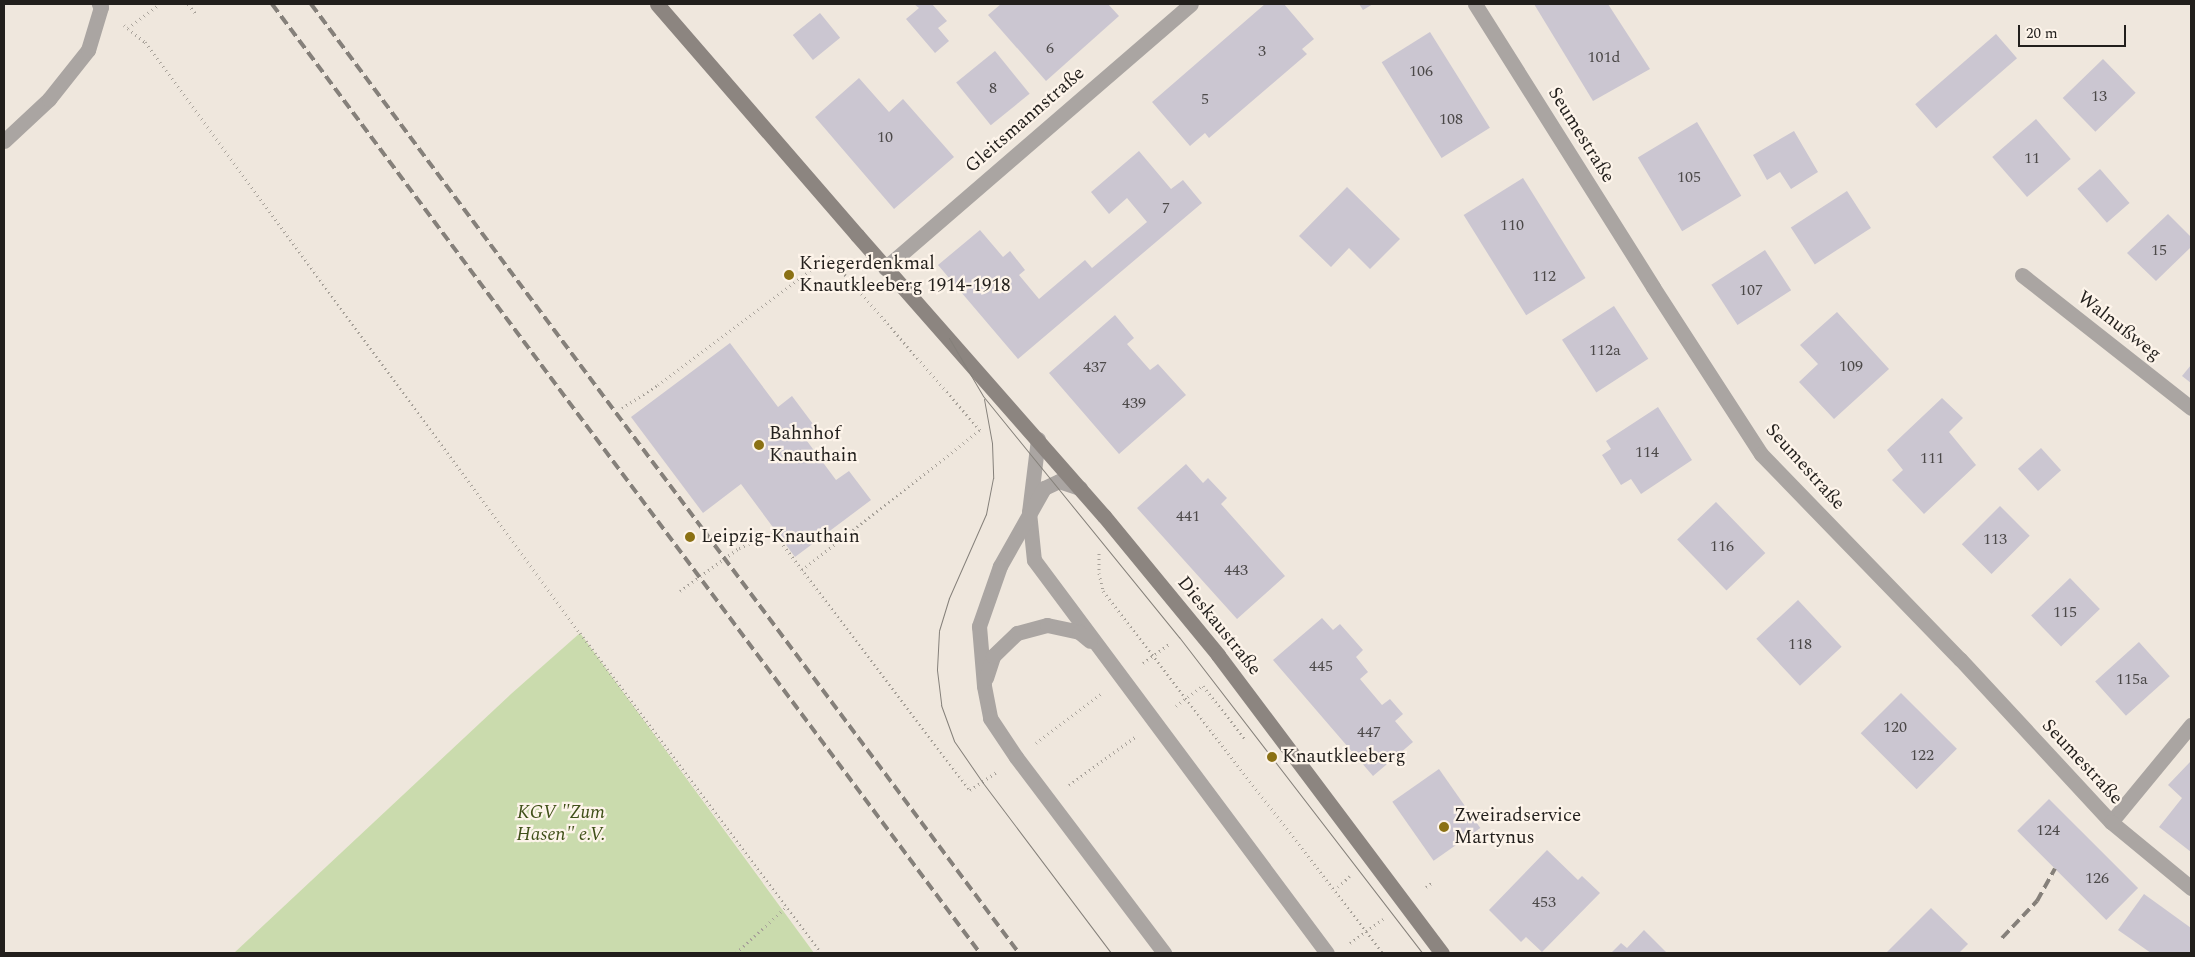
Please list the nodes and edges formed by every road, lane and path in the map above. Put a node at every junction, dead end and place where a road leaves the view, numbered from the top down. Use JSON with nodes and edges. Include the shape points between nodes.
{"nodes":[{"id":1,"x":160,"y":4,"type":"edge"},
{"id":2,"x":188,"y":4,"type":"edge"},
{"id":3,"x":657,"y":4,"type":"edge"},
{"id":4,"x":1191,"y":4,"type":"edge"},
{"id":5,"x":1475,"y":4,"type":"edge"},
{"id":6,"x":100,"y":6,"type":"edge"},
{"id":7,"x":197,"y":15,"type":"dead end"},
{"id":8,"x":128,"y":28,"type":"junction"},
{"id":9,"x":4,"y":142,"type":"edge"},
{"id":10,"x":829,"y":256,"type":"dead end"},
{"id":11,"x":886,"y":268,"type":"junction"},
{"id":12,"x":811,"y":270,"type":"dead end"},
{"id":13,"x":2022,"y":275,"type":"dead end"},
{"id":14,"x":622,"y":408,"type":"dead end"},
{"id":15,"x":2191,"y":408,"type":"edge"},
{"id":16,"x":1038,"y":439,"type":"junction"},
{"id":17,"x":1080,"y":488,"type":"junction"},
{"id":18,"x":1028,"y":512,"type":"junction"},
{"id":19,"x":1104,"y":516,"type":"junction"},
{"id":20,"x":802,"y":570,"type":"junction"},
{"id":21,"x":680,"y":591,"type":"dead end"},
{"id":22,"x":1171,"y":643,"type":"dead end"},
{"id":23,"x":1102,"y":652,"type":"junction"},
{"id":24,"x":1153,"y":656,"type":"junction"},
{"id":25,"x":1137,"y":669,"type":"dead end"},
{"id":26,"x":984,"y":686,"type":"junction"},
{"id":27,"x":1104,"y":692,"type":"dead end"},
{"id":28,"x":1186,"y":699,"type":"junction"},
{"id":29,"x":1173,"y":708,"type":"dead end"},
{"id":30,"x":2191,"y":725,"type":"edge"},
{"id":31,"x":1136,"y":735,"type":"dead end"},
{"id":32,"x":1035,"y":744,"type":"dead end"},
{"id":33,"x":1251,"y":747,"type":"dead end"},
{"id":34,"x":997,"y":772,"type":"dead end"},
{"id":35,"x":1067,"y":787,"type":"dead end"},
{"id":36,"x":2111,"y":822,"type":"junction"},
{"id":37,"x":1345,"y":870,"type":"dead end"},
{"id":38,"x":1432,"y":882,"type":"dead end"},
{"id":39,"x":1338,"y":886,"type":"dead end"},
{"id":40,"x":1426,"y":887,"type":"dead end"},
{"id":41,"x":2191,"y":888,"type":"edge"},
{"id":42,"x":786,"y":907,"type":"junction"},
{"id":43,"x":1384,"y":918,"type":"dead end"},
{"id":44,"x":1366,"y":931,"type":"junction"},
{"id":45,"x":1345,"y":948,"type":"dead end"},
{"id":46,"x":736,"y":953,"type":"edge"},
{"id":47,"x":822,"y":953,"type":"edge"},
{"id":48,"x":1164,"y":953,"type":"edge"},
{"id":49,"x":1328,"y":953,"type":"edge"},
{"id":50,"x":1383,"y":953,"type":"edge"},
{"id":51,"x":1442,"y":953,"type":"edge"}],
"edges":[{"from":1,"to":8,"type":"path"},
{"from":2,"to":7,"type":"path"},
{"from":3,"to":11,"type":"main road","name":"Dieskaustraße"},
{"from":4,"to":11,"type":"street","name":"Gleitsmannstraße"},
{"from":5,"to":36,"type":"street","name":"Seumestraße","via":[[1761,454],[1960,659]]},
{"from":6,"to":8,"type":"path"},
{"from":6,"to":9,"type":"street","via":[[88,50],[49,99]]},
{"from":8,"to":42,"type":"path","via":[[145,42]]},
{"from":10,"to":20,"type":"path","via":[[980,430]]},
{"from":11,"to":16,"type":"main road","name":"Dieskaustraße"},
{"from":12,"to":14,"type":"path","via":[[658,385]]},
{"from":13,"to":15,"type":"street","name":"Walnußweg"},
{"from":16,"to":17,"type":"main road","name":"Dieskaustraße"},
{"from":16,"to":18,"type":"street"},
{"from":17,"to":18,"type":"street","via":[[1059,481],[1044,488]]},
{"from":17,"to":19,"type":"main road","name":"Dieskaustraße"},
{"from":18,"to":23,"type":"street","via":[[1034,560]]},
{"from":18,"to":26,"type":"street","via":[[1000,566],[979,626]]},
{"from":19,"to":24,"type":"path","via":[[1098,559],[1103,591]]},
{"from":19,"to":51,"type":"main road","name":"Dieskaustraße","via":[[1218,655]]},
{"from":20,"to":21,"type":"path","via":[[774,533],[739,548]]},
{"from":20,"to":34,"type":"path","via":[[970,790]]},
{"from":22,"to":24,"type":"path"},
{"from":23,"to":26,"type":"street","via":[[1079,632],[1047,625],[1016,633],[993,656]]},
{"from":23,"to":49,"type":"street"},
{"from":24,"to":25,"type":"path"},
{"from":24,"to":28,"type":"path"},
{"from":26,"to":48,"type":"street","via":[[990,718],[1011,750]]},
{"from":27,"to":32,"type":"path"},
{"from":28,"to":29,"type":"path"},
{"from":28,"to":33,"type":"path","via":[[1203,686]]},
{"from":28,"to":44,"type":"path"},
{"from":30,"to":36,"type":"street"},
{"from":31,"to":35,"type":"path"},
{"from":36,"to":41,"type":"street","name":"Seumestraße"},
{"from":37,"to":39,"type":"path","via":[[1351,877]]},
{"from":38,"to":40,"type":"path"},
{"from":42,"to":46,"type":"path"},
{"from":42,"to":47,"type":"path"},
{"from":43,"to":44,"type":"path"},
{"from":44,"to":45,"type":"path"},
{"from":44,"to":50,"type":"path"}]}
